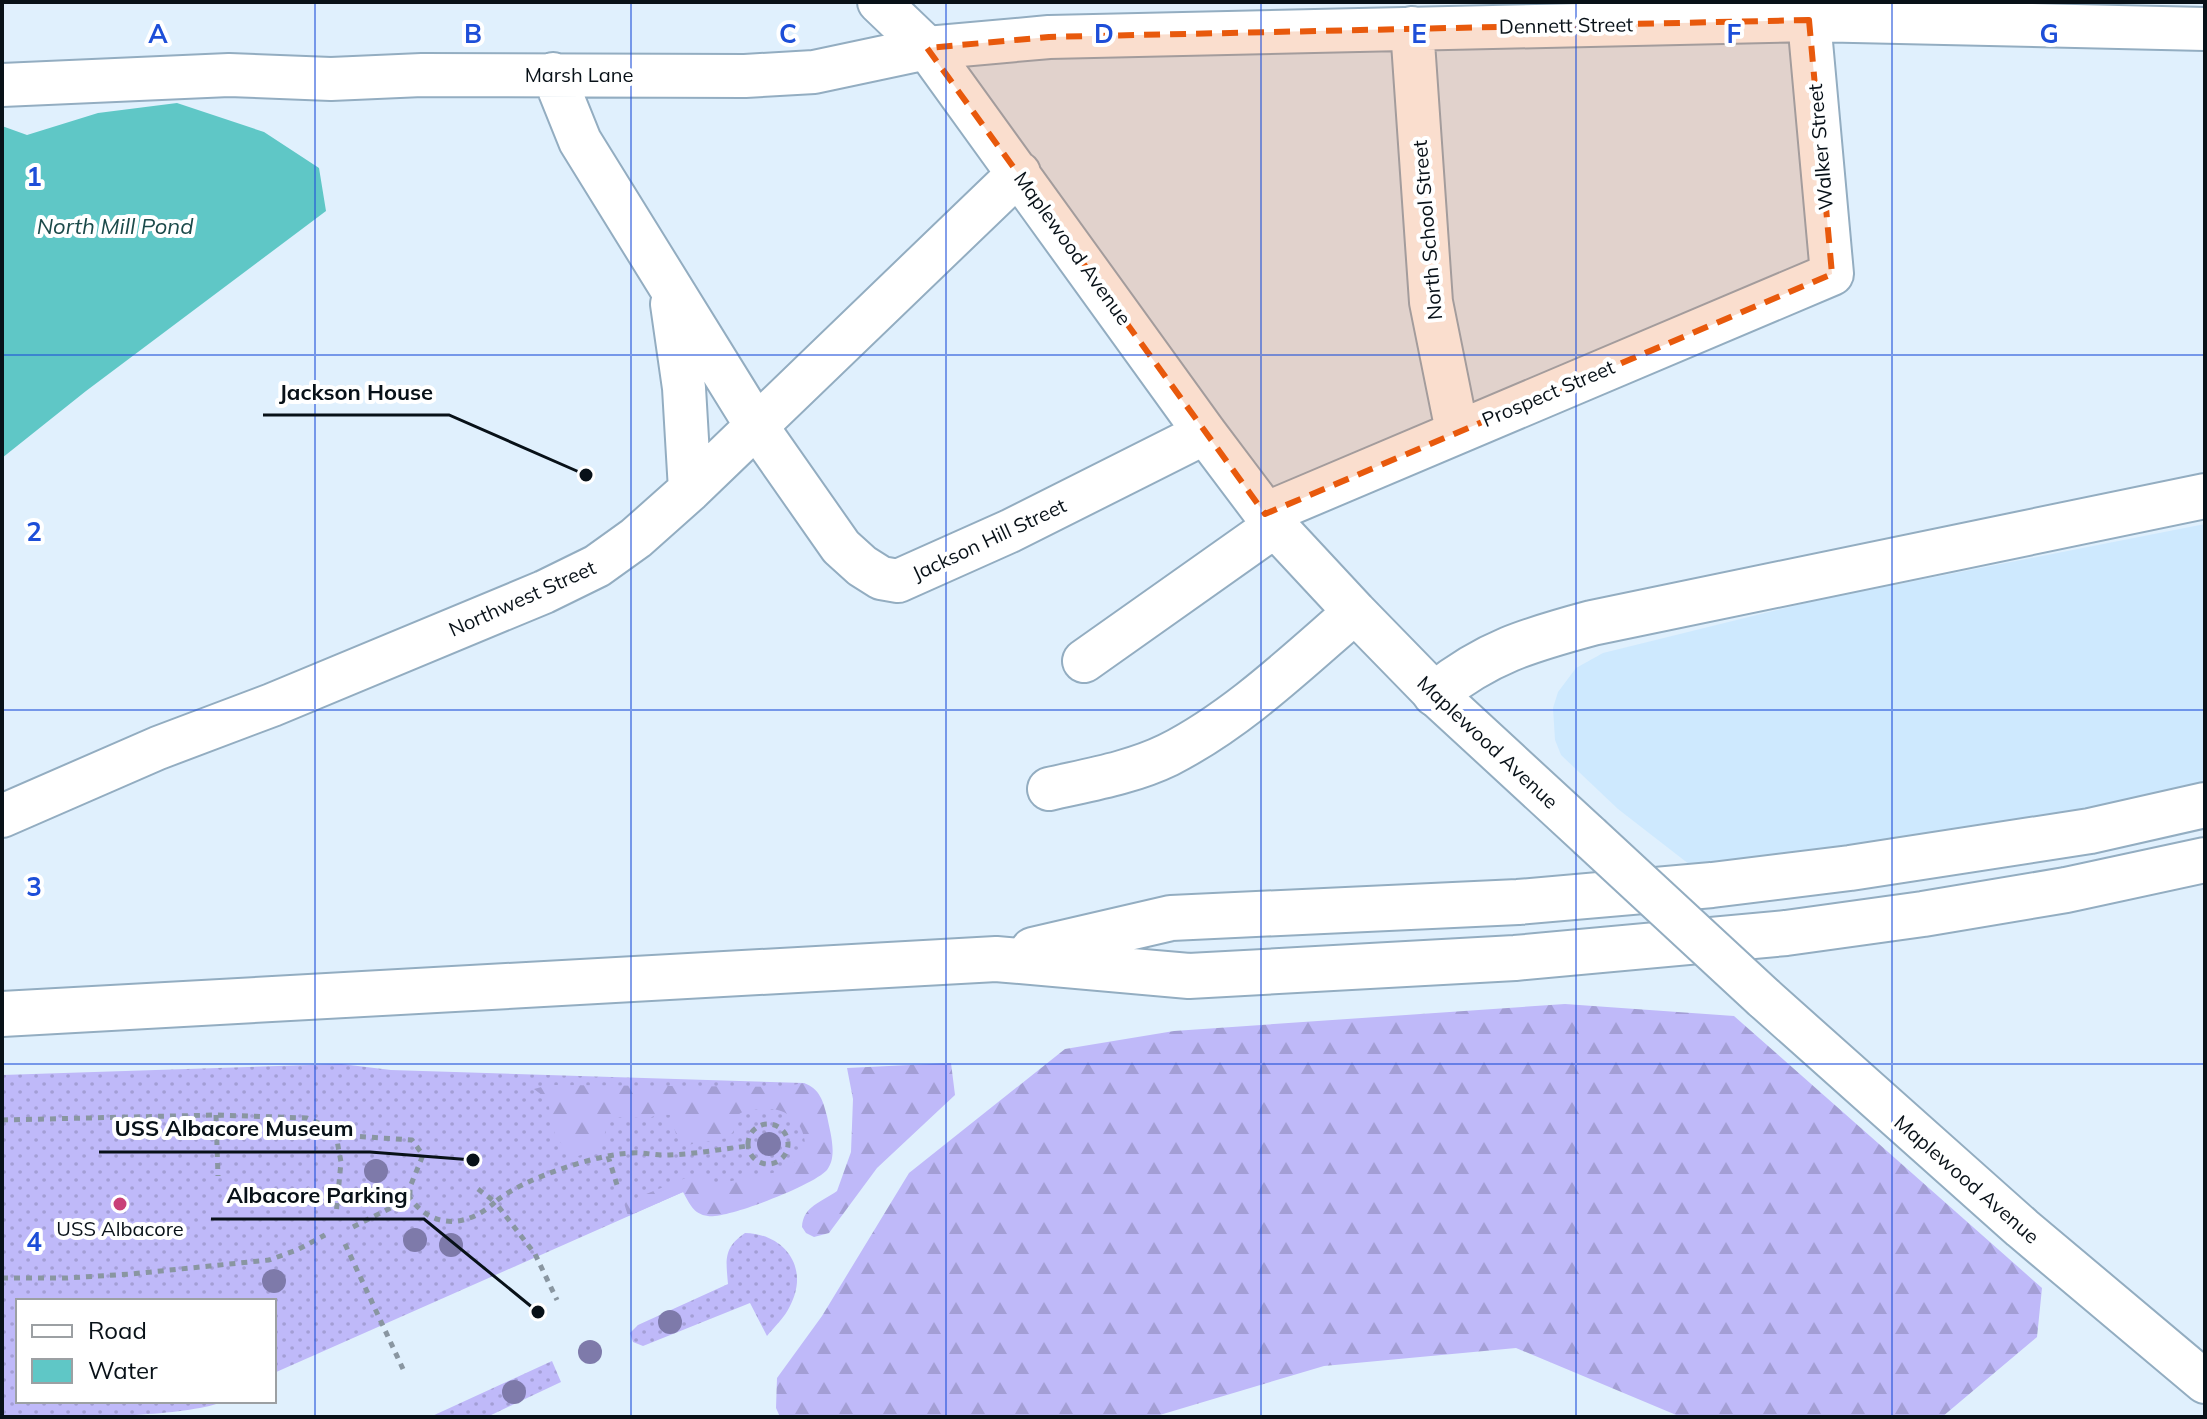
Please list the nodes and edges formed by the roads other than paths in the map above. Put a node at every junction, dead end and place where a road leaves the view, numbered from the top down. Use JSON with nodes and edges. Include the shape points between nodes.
{"nodes":[{"id":1,"x":879,"y":2,"type":"edge"},
{"id":2,"x":1809,"y":20,"type":"junction"},
{"id":3,"x":1412,"y":28,"type":"junction"},
{"id":4,"x":2205,"y":29,"type":"edge"},
{"id":5,"x":927,"y":48,"type":"junction"},
{"id":6,"x":553,"y":74,"type":"junction"},
{"id":7,"x":2,"y":85,"type":"edge"},
{"id":8,"x":1019,"y":173,"type":"junction"},
{"id":9,"x":1832,"y":274,"type":"joint"},
{"id":10,"x":670,"y":287,"type":"junction"},
{"id":11,"x":757,"y":427,"type":"junction"},
{"id":12,"x":1457,"y":431,"type":"junction"},
{"id":13,"x":1205,"y":433,"type":"junction"},
{"id":14,"x":690,"y":490,"type":"junction"},
{"id":15,"x":2205,"y":496,"type":"edge"},
{"id":16,"x":1270,"y":520,"type":"junction"},
{"id":17,"x":1355,"y":612,"type":"junction"},
{"id":18,"x":1084,"y":661,"type":"dead end"},
{"id":19,"x":1435,"y":694,"type":"junction"},
{"id":20,"x":1049,"y":789,"type":"dead end"},
{"id":21,"x":2205,"y":805,"type":"edge"},
{"id":22,"x":2,"y":816,"type":"edge"},
{"id":23,"x":2205,"y":860,"type":"edge"},
{"id":24,"x":996,"y":959,"type":"junction"},
{"id":25,"x":2,"y":1014,"type":"edge"},
{"id":26,"x":2205,"y":1382,"type":"edge"}],
"edges":[{"from":1,"to":5,"type":"street","name":"Maplewood Avenue"},
{"from":2,"to":3,"type":"street","name":"Dennett Street"},
{"from":2,"to":4,"type":"street","name":"Dennett Street"},
{"from":2,"to":9,"type":"street","name":"Walker Street"},
{"from":3,"to":5,"type":"street","name":"Dennett Street","via":[[1049,37]]},
{"from":3,"to":12,"type":"street","name":"North School Street","via":[[1431,302]]},
{"from":5,"to":6,"type":"street","name":"Marsh Lane","via":[[814,72]]},
{"from":5,"to":8,"type":"street","name":"Maplewood Avenue"},
{"from":6,"to":7,"type":"street","name":"Marsh Lane","via":[[331,79],[229,75]]},
{"from":6,"to":10,"type":"street","name":"Jackson Hill Street","via":[[580,141]]},
{"from":8,"to":11,"type":"street","name":"Northwest Street"},
{"from":8,"to":13,"type":"street","name":"Maplewood Avenue"},
{"from":9,"to":12,"type":"street","name":"Prospect Street"},
{"from":10,"to":11,"type":"street","name":"Jackson Hill Street"},
{"from":10,"to":14,"type":"street","name":"Jackson Hill Street","via":[[684,388]]},
{"from":11,"to":13,"type":"street","name":"Jackson Hill Street","via":[[841,547],[881,578],[898,581]]},
{"from":11,"to":14,"type":"street","name":"Northwest Street"},
{"from":12,"to":16,"type":"street","name":"Prospect Street"},
{"from":13,"to":16,"type":"street","name":"Maplewood Avenue"},
{"from":14,"to":22,"type":"street","name":"Northwest Street","via":[[597,566],[544,592]]},
{"from":15,"to":19,"type":"main road","via":[[1592,623],[1521,643],[1464,671]]},
{"from":16,"to":17,"type":"street","name":"Maplewood Avenue"},
{"from":16,"to":18,"type":"street","name":"Prospect Street"},
{"from":17,"to":19,"type":"street","name":"Maplewood Avenue"},
{"from":17,"to":20,"type":"street","via":[[1279,678],[1167,755]]},
{"from":19,"to":26,"type":"street","name":"Maplewood Avenue","bridge":true,"via":[[1764,998],[2022,1228]]},
{"from":21,"to":24,"type":"main road","via":[[2090,831],[1712,885],[1518,902],[1171,918]]},
{"from":23,"to":24,"type":"main road","via":[[1923,914],[1786,933],[1515,958],[1189,976]]},
{"from":24,"to":25,"type":"main road"}]}
